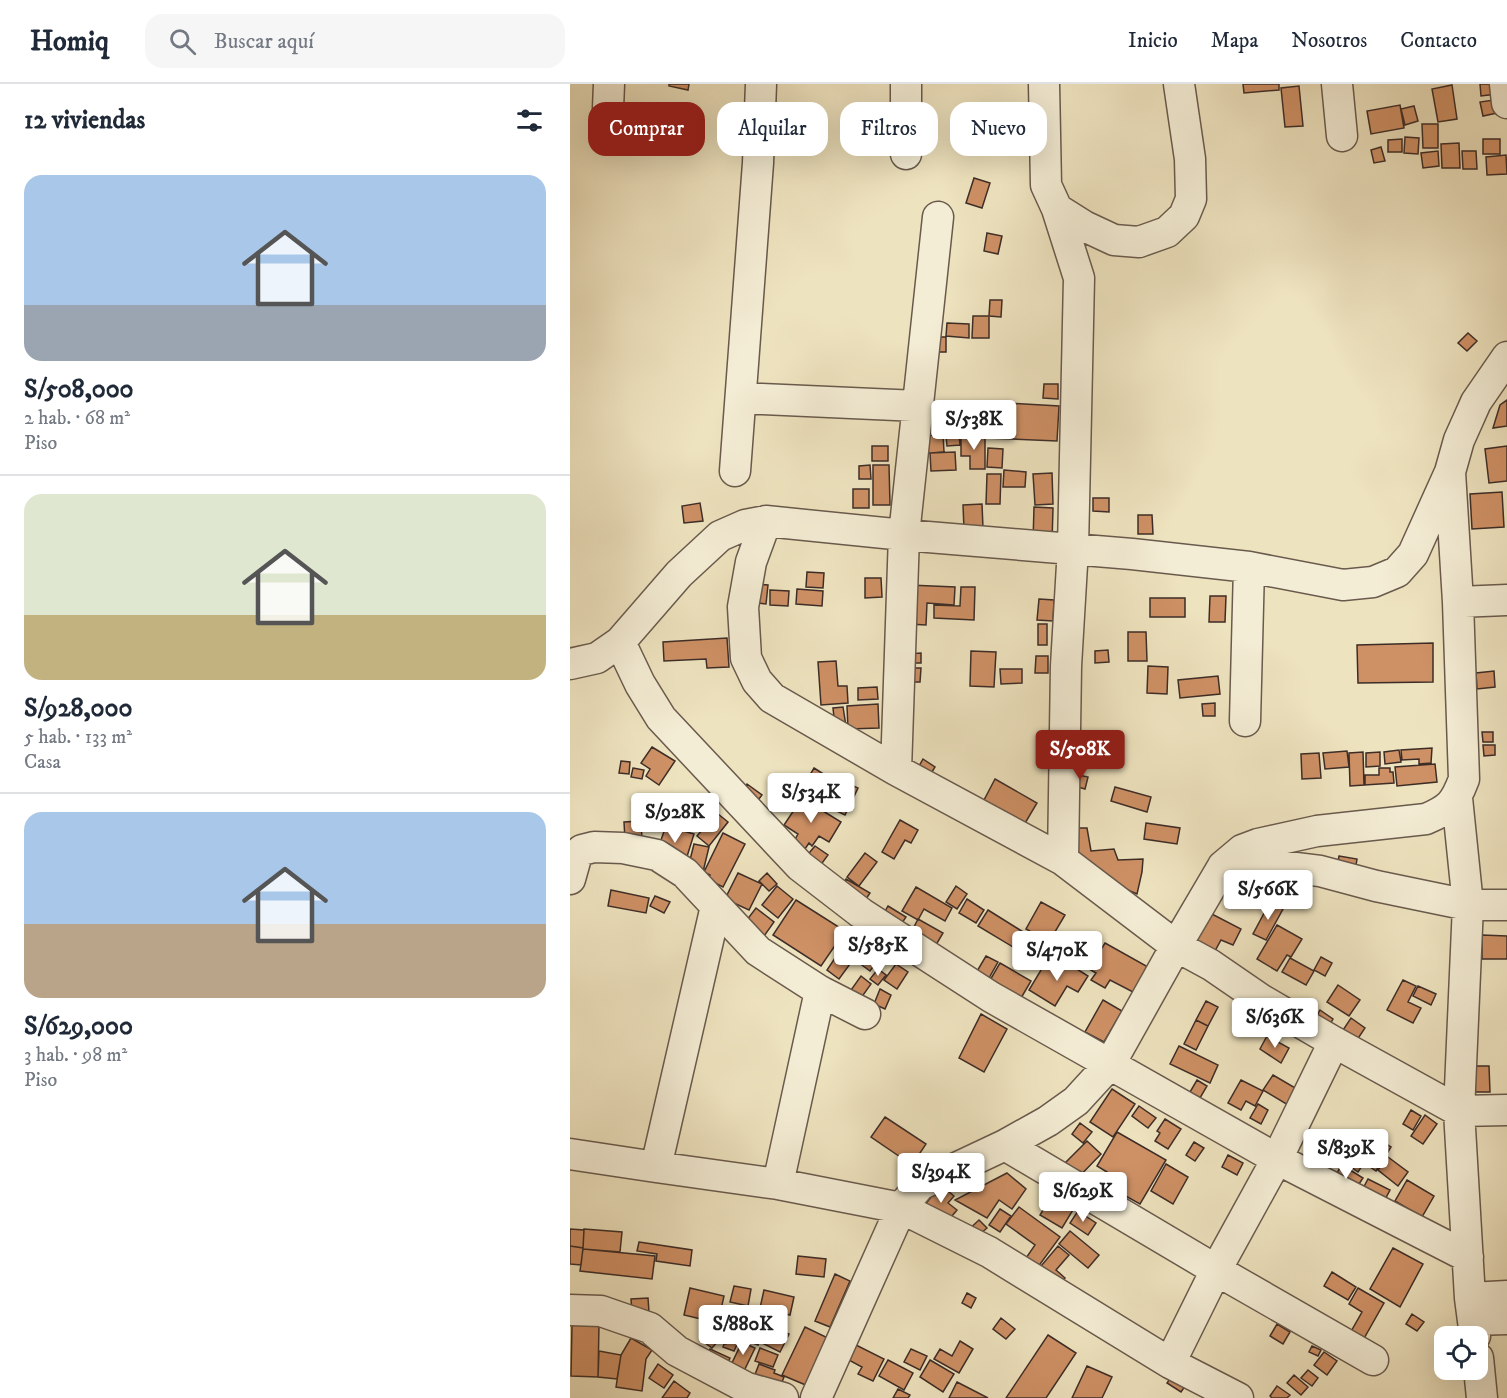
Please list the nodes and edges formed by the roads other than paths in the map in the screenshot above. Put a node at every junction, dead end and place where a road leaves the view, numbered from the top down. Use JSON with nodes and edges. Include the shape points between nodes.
{"nodes":[{"id":1,"x":609,"y":84,"type":"edge"},
{"id":2,"x":760,"y":84,"type":"edge"},
{"id":3,"x":906,"y":84,"type":"edge"},
{"id":4,"x":1044,"y":84,"type":"edge"},
{"id":5,"x":1179,"y":84,"type":"edge"},
{"id":6,"x":1337,"y":84,"type":"edge"},
{"id":7,"x":1505,"y":84,"type":"edge"},
{"id":8,"x":608,"y":102,"type":"edge"},
{"id":9,"x":906,"y":102,"type":"edge"},
{"id":10,"x":1507,"y":103,"type":"edge"},
{"id":11,"x":1342,"y":136,"type":"dead end"},
{"id":12,"x":1057,"y":209,"type":"junction"},
{"id":13,"x":938,"y":217,"type":"dead end"},
{"id":14,"x":1507,"y":357,"type":"edge"},
{"id":15,"x":742,"y":398,"type":"junction"},
{"id":16,"x":918,"y":406,"type":"junction"},
{"id":17,"x":735,"y":471,"type":"dead end"},
{"id":18,"x":1450,"y":472,"type":"junction"},
{"id":19,"x":766,"y":520,"type":"junction"},
{"id":20,"x":904,"y":535,"type":"junction"},
{"id":21,"x":1073,"y":548,"type":"junction"},
{"id":22,"x":1249,"y":567,"type":"junction"},
{"id":23,"x":1507,"y":600,"type":"edge"},
{"id":24,"x":1458,"y":602,"type":"junction"},
{"id":25,"x":620,"y":642,"type":"junction"},
{"id":26,"x":570,"y":664,"type":"edge"},
{"id":27,"x":1245,"y":721,"type":"dead end"},
{"id":28,"x":896,"y":770,"type":"junction"},
{"id":29,"x":1456,"y":798,"type":"junction"},
{"id":30,"x":1063,"y":860,"type":"junction"},
{"id":31,"x":1223,"y":866,"type":"junction"},
{"id":32,"x":570,"y":879,"type":"edge"},
{"id":33,"x":1468,"y":905,"type":"junction"},
{"id":34,"x":1507,"y":905,"type":"edge"},
{"id":35,"x":716,"y":906,"type":"junction"},
{"id":36,"x":1176,"y":946,"type":"junction"},
{"id":37,"x":820,"y":991,"type":"junction"},
{"id":38,"x":865,"y":1014,"type":"dead end"},
{"id":39,"x":1334,"y":1042,"type":"junction"},
{"id":40,"x":1110,"y":1064,"type":"junction"},
{"id":41,"x":1507,"y":1110,"type":"edge"},
{"id":42,"x":1459,"y":1111,"type":"junction"},
{"id":43,"x":1005,"y":1145,"type":"junction"},
{"id":44,"x":570,"y":1154,"type":"edge"},
{"id":45,"x":1277,"y":1159,"type":"junction"},
{"id":46,"x":656,"y":1167,"type":"junction"},
{"id":47,"x":778,"y":1184,"type":"junction"},
{"id":48,"x":901,"y":1208,"type":"junction"},
{"id":49,"x":1468,"y":1257,"type":"junction"},
{"id":50,"x":1216,"y":1269,"type":"junction"},
{"id":51,"x":1507,"y":1296,"type":"edge"},
{"id":52,"x":570,"y":1310,"type":"edge"},
{"id":53,"x":1473,"y":1318,"type":"edge"},
{"id":54,"x":1507,"y":1319,"type":"edge"},
{"id":55,"x":1373,"y":1360,"type":"dead end"},
{"id":56,"x":1170,"y":1364,"type":"junction"},
{"id":57,"x":1480,"y":1380,"type":"edge"},
{"id":58,"x":783,"y":1398,"type":"edge"},
{"id":59,"x":816,"y":1398,"type":"edge"},
{"id":60,"x":1238,"y":1398,"type":"edge"},
{"id":61,"x":1482,"y":1398,"type":"edge"}],
"edges":[{"from":1,"to":8,"type":"street"},
{"from":2,"to":15,"type":"street"},
{"from":3,"to":9,"type":"street"},
{"from":4,"to":12,"type":"street","via":[[1046,185]]},
{"from":5,"to":12,"type":"street","via":[[1190,159],[1191,199],[1184,216],[1167,232],[1139,242],[1114,240]]},
{"from":6,"to":11,"type":"street"},
{"from":7,"to":10,"type":"street"},
{"from":12,"to":21,"type":"street","via":[[1079,278]]},
{"from":13,"to":16,"type":"street"},
{"from":14,"to":18,"type":"street","via":[[1476,402]]},
{"from":15,"to":16,"type":"street"},
{"from":15,"to":17,"type":"street"},
{"from":16,"to":20,"type":"street"},
{"from":18,"to":22,"type":"street","via":[[1413,554],[1396,572],[1373,582],[1343,585]]},
{"from":18,"to":24,"type":"street"},
{"from":19,"to":20,"type":"street"},
{"from":19,"to":25,"type":"street","via":[[720,536],[680,574]]},
{"from":19,"to":28,"type":"street","via":[[751,562],[743,607],[746,658],[757,681],[772,698]]},
{"from":20,"to":21,"type":"street"},
{"from":20,"to":28,"type":"street"},
{"from":21,"to":22,"type":"street"},
{"from":21,"to":30,"type":"street","via":[[1066,666]]},
{"from":22,"to":27,"type":"street"},
{"from":23,"to":24,"type":"street"},
{"from":24,"to":29,"type":"street","via":[[1464,779]]},
{"from":25,"to":26,"type":"street","via":[[597,658]]},
{"from":25,"to":40,"type":"street","via":[[661,718],[800,866],[861,913],[991,997]]},
{"from":28,"to":30,"type":"street"},
{"from":29,"to":31,"type":"street","via":[[1443,812],[1426,819],[1317,831],[1257,844],[1242,850]]},
{"from":29,"to":33,"type":"street"},
{"from":30,"to":36,"type":"street"},
{"from":31,"to":33,"type":"street","via":[[1271,865],[1320,871]]},
{"from":31,"to":36,"type":"street"},
{"from":32,"to":35,"type":"street","via":[[577,854],[582,850],[623,848],[657,855],[685,873]]},
{"from":33,"to":34,"type":"street"},
{"from":33,"to":42,"type":"street"},
{"from":35,"to":37,"type":"street","via":[[758,951]]},
{"from":35,"to":46,"type":"street"},
{"from":36,"to":39,"type":"street"},
{"from":36,"to":40,"type":"street"},
{"from":37,"to":38,"type":"street"},
{"from":37,"to":47,"type":"street"},
{"from":39,"to":42,"type":"street"},
{"from":39,"to":45,"type":"street"},
{"from":40,"to":43,"type":"street","via":[[1076,1101]]},
{"from":40,"to":45,"type":"street"},
{"from":41,"to":42,"type":"street"},
{"from":42,"to":49,"type":"street"},
{"from":43,"to":48,"type":"street","via":[[920,1185]]},
{"from":43,"to":50,"type":"street"},
{"from":44,"to":46,"type":"street"},
{"from":45,"to":49,"type":"street"},
{"from":45,"to":50,"type":"street"},
{"from":46,"to":47,"type":"street"},
{"from":47,"to":48,"type":"street"},
{"from":48,"to":56,"type":"street","via":[[989,1252]]},
{"from":48,"to":59,"type":"street"},
{"from":49,"to":53,"type":"street"},
{"from":50,"to":55,"type":"street"},
{"from":50,"to":56,"type":"street"},
{"from":51,"to":53,"type":"street"},
{"from":52,"to":58,"type":"street","via":[[601,1311],[650,1328],[677,1351],[747,1388]]},
{"from":53,"to":54,"type":"street"},
{"from":56,"to":60,"type":"street"},
{"from":57,"to":61,"type":"street"}]}
